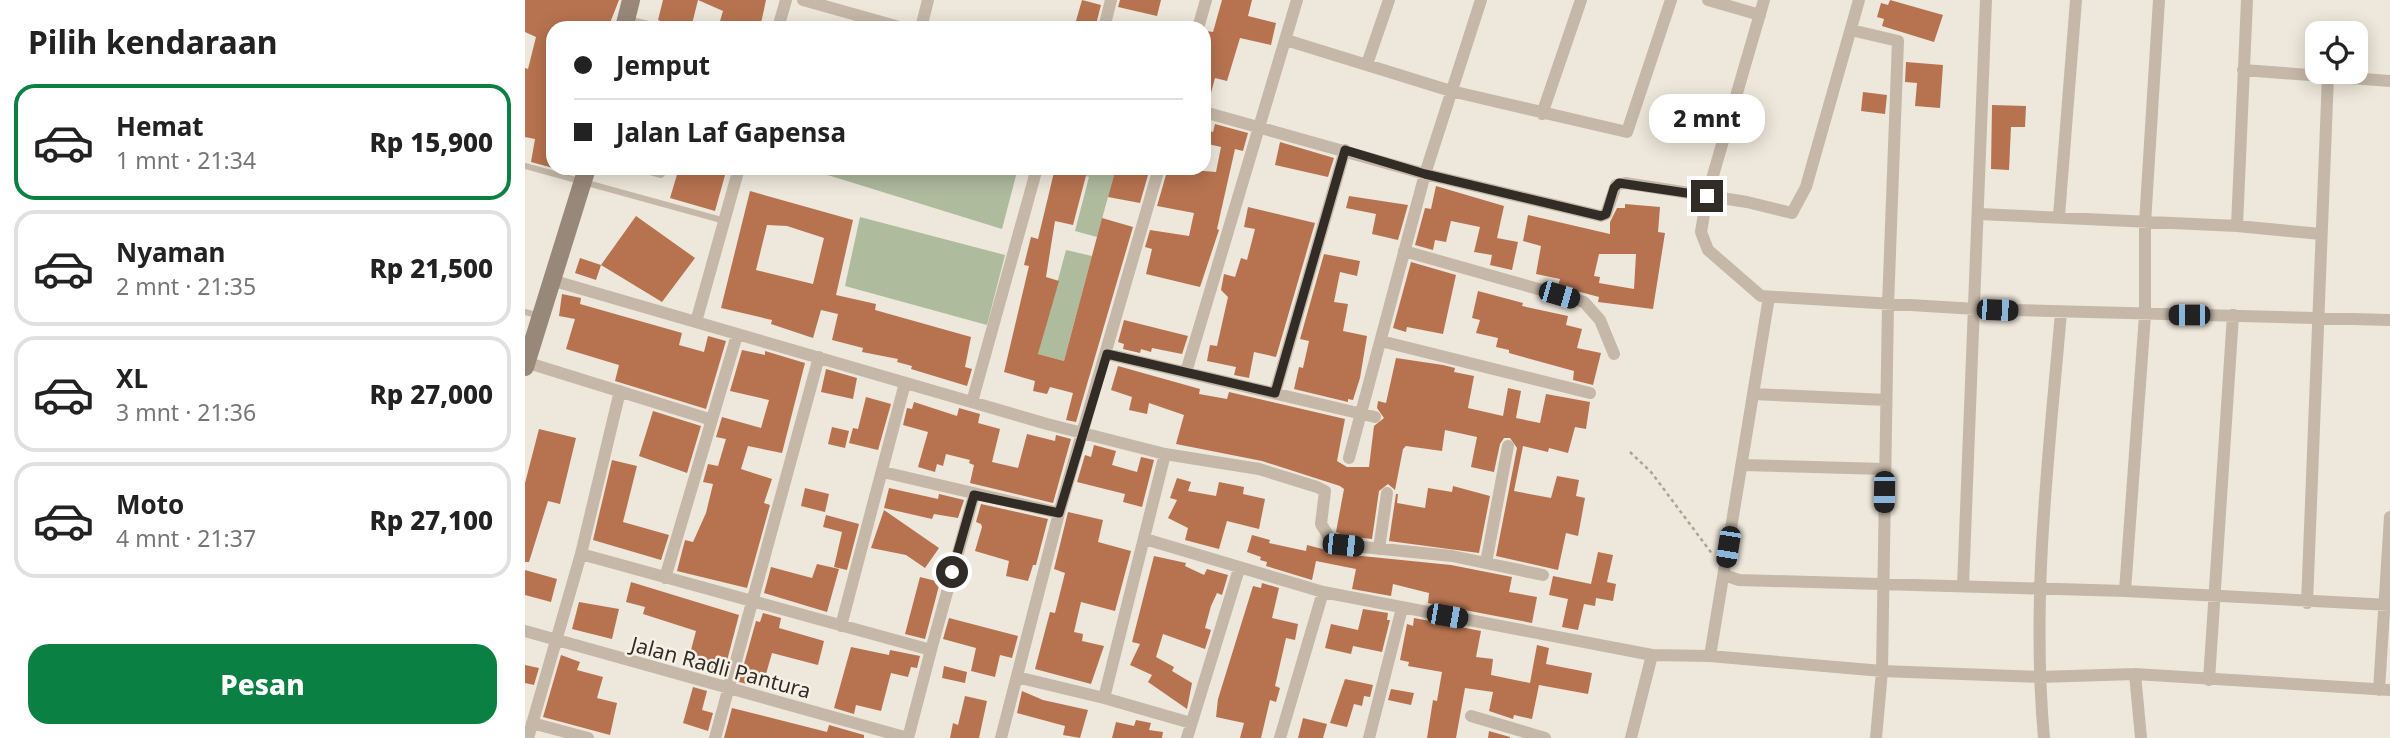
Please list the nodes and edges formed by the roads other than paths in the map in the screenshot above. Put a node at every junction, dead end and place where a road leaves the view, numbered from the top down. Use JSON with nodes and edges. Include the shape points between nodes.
{"nodes":[{"id":1,"x":631,"y":0,"type":"edge"},
{"id":2,"x":786,"y":0,"type":"edge"},
{"id":3,"x":803,"y":0,"type":"edge"},
{"id":4,"x":928,"y":0,"type":"edge"},
{"id":5,"x":1111,"y":0,"type":"edge"},
{"id":6,"x":1206,"y":0,"type":"edge"},
{"id":7,"x":1297,"y":0,"type":"edge"},
{"id":8,"x":1389,"y":0,"type":"edge"},
{"id":9,"x":1481,"y":0,"type":"edge"},
{"id":10,"x":1581,"y":0,"type":"edge"},
{"id":11,"x":1671,"y":0,"type":"edge"},
{"id":12,"x":1707,"y":0,"type":"edge"},
{"id":13,"x":1764,"y":0,"type":"edge"},
{"id":14,"x":1859,"y":0,"type":"edge"},
{"id":15,"x":1986,"y":0,"type":"edge"},
{"id":16,"x":2075,"y":0,"type":"edge"},
{"id":17,"x":2159,"y":0,"type":"edge"},
{"id":18,"x":2247,"y":0,"type":"edge"},
{"id":19,"x":1760,"y":15,"type":"junction"},
{"id":20,"x":626,"y":21,"type":"edge"},
{"id":21,"x":780,"y":21,"type":"edge"},
{"id":22,"x":879,"y":21,"type":"edge"},
{"id":23,"x":923,"y":21,"type":"edge"},
{"id":24,"x":1106,"y":21,"type":"edge"},
{"id":25,"x":1200,"y":21,"type":"edge"},
{"id":26,"x":1851,"y":30,"type":"junction"},
{"id":27,"x":1286,"y":40,"type":"junction"},
{"id":28,"x":1367,"y":64,"type":"junction"},
{"id":29,"x":2243,"y":70,"type":"junction"},
{"id":30,"x":2305,"y":74,"type":"edge"},
{"id":31,"x":2368,"y":79,"type":"edge"},
{"id":32,"x":2390,"y":81,"type":"edge"},
{"id":33,"x":2328,"y":84,"type":"edge"},
{"id":34,"x":1451,"y":91,"type":"junction"},
{"id":35,"x":1211,"y":114,"type":"edge"},
{"id":36,"x":1542,"y":114,"type":"junction"},
{"id":37,"x":1258,"y":126,"type":"junction"},
{"id":38,"x":1345,"y":150,"type":"junction"},
{"id":39,"x":525,"y":166,"type":"edge"},
{"id":40,"x":546,"y":169,"type":"edge"},
{"id":41,"x":1425,"y":174,"type":"junction"},
{"id":42,"x":585,"y":175,"type":"edge"},
{"id":43,"x":588,"y":175,"type":"edge"},
{"id":44,"x":738,"y":175,"type":"edge"},
{"id":45,"x":1035,"y":175,"type":"edge"},
{"id":46,"x":1157,"y":175,"type":"edge"},
{"id":47,"x":1707,"y":196,"type":"junction"},
{"id":48,"x":1979,"y":214,"type":"junction"},
{"id":49,"x":2059,"y":216,"type":"junction"},
{"id":50,"x":725,"y":221,"type":"junction"},
{"id":51,"x":2145,"y":223,"type":"junction"},
{"id":52,"x":2237,"y":226,"type":"junction"},
{"id":53,"x":2321,"y":234,"type":"junction"},
{"id":54,"x":1404,"y":251,"type":"junction"},
{"id":55,"x":551,"y":281,"type":"junction"},
{"id":56,"x":1769,"y":297,"type":"junction"},
{"id":57,"x":1888,"y":305,"type":"junction"},
{"id":58,"x":1976,"y":309,"type":"junction"},
{"id":59,"x":2060,"y":312,"type":"junction"},
{"id":60,"x":533,"y":314,"type":"edge"},
{"id":61,"x":2145,"y":315,"type":"junction"},
{"id":62,"x":2233,"y":316,"type":"junction"},
{"id":63,"x":2316,"y":319,"type":"junction"},
{"id":64,"x":2390,"y":320,"type":"edge"},
{"id":65,"x":696,"y":322,"type":"junction"},
{"id":66,"x":737,"y":335,"type":"junction"},
{"id":67,"x":1381,"y":341,"type":"junction"},
{"id":68,"x":1107,"y":354,"type":"junction"},
{"id":69,"x":1614,"y":354,"type":"dead end"},
{"id":70,"x":819,"y":357,"type":"junction"},
{"id":71,"x":525,"y":364,"type":"edge"},
{"id":72,"x":1186,"y":372,"type":"junction"},
{"id":73,"x":905,"y":383,"type":"junction"},
{"id":74,"x":620,"y":391,"type":"junction"},
{"id":75,"x":1275,"y":393,"type":"junction"},
{"id":76,"x":1590,"y":393,"type":"dead end"},
{"id":77,"x":1753,"y":394,"type":"junction"},
{"id":78,"x":1886,"y":400,"type":"junction"},
{"id":79,"x":972,"y":402,"type":"junction"},
{"id":80,"x":1361,"y":414,"type":"junction"},
{"id":81,"x":1375,"y":417,"type":"dead end"},
{"id":82,"x":712,"y":420,"type":"junction"},
{"id":83,"x":1084,"y":433,"type":"junction"},
{"id":84,"x":1508,"y":446,"type":"dead end"},
{"id":85,"x":1165,"y":454,"type":"junction"},
{"id":86,"x":1349,"y":458,"type":"dead end"},
{"id":87,"x":1742,"y":465,"type":"junction"},
{"id":88,"x":1884,"y":469,"type":"junction"},
{"id":89,"x":883,"y":472,"type":"junction"},
{"id":90,"x":1387,"y":493,"type":"dead end"},
{"id":91,"x":974,"y":495,"type":"junction"},
{"id":92,"x":1059,"y":513,"type":"junction"},
{"id":93,"x":2390,"y":517,"type":"edge"},
{"id":94,"x":1145,"y":539,"type":"junction"},
{"id":95,"x":1379,"y":549,"type":"junction"},
{"id":96,"x":581,"y":554,"type":"junction"},
{"id":97,"x":1486,"y":563,"type":"junction"},
{"id":98,"x":1239,"y":569,"type":"junction"},
{"id":99,"x":1543,"y":575,"type":"dead end"},
{"id":100,"x":1724,"y":575,"type":"junction"},
{"id":101,"x":665,"y":578,"type":"junction"},
{"id":102,"x":1882,"y":584,"type":"junction"},
{"id":103,"x":1963,"y":586,"type":"junction"},
{"id":104,"x":2038,"y":590,"type":"junction"},
{"id":105,"x":2125,"y":591,"type":"junction"},
{"id":106,"x":1323,"y":592,"type":"junction"},
{"id":107,"x":2213,"y":595,"type":"junction"},
{"id":108,"x":753,"y":601,"type":"junction"},
{"id":109,"x":2307,"y":603,"type":"junction"},
{"id":110,"x":2387,"y":604,"type":"edge"},
{"id":111,"x":1402,"y":608,"type":"junction"},
{"id":112,"x":841,"y":626,"type":"junction"},
{"id":113,"x":525,"y":631,"type":"edge"},
{"id":114,"x":554,"y":640,"type":"junction"},
{"id":115,"x":931,"y":650,"type":"junction"},
{"id":116,"x":1652,"y":655,"type":"junction"},
{"id":117,"x":1710,"y":656,"type":"junction"},
{"id":118,"x":1882,"y":671,"type":"junction"},
{"id":119,"x":2134,"y":674,"type":"junction"},
{"id":120,"x":1017,"y":677,"type":"junction"},
{"id":121,"x":2039,"y":677,"type":"junction"},
{"id":122,"x":2209,"y":681,"type":"junction"},
{"id":123,"x":729,"y":689,"type":"junction"},
{"id":124,"x":2385,"y":690,"type":"edge"},
{"id":125,"x":1104,"y":698,"type":"junction"},
{"id":126,"x":1471,"y":716,"type":"dead end"},
{"id":127,"x":533,"y":723,"type":"junction"},
{"id":128,"x":1191,"y":723,"type":"junction"},
{"id":129,"x":528,"y":738,"type":"edge"},
{"id":130,"x":588,"y":738,"type":"edge"},
{"id":131,"x":715,"y":738,"type":"edge"},
{"id":132,"x":908,"y":738,"type":"edge"},
{"id":133,"x":1001,"y":738,"type":"edge"},
{"id":134,"x":1187,"y":738,"type":"edge"},
{"id":135,"x":1280,"y":738,"type":"edge"},
{"id":136,"x":1369,"y":738,"type":"edge"},
{"id":137,"x":1545,"y":738,"type":"edge"},
{"id":138,"x":1631,"y":738,"type":"edge"},
{"id":139,"x":1876,"y":738,"type":"edge"},
{"id":140,"x":2044,"y":738,"type":"edge"},
{"id":141,"x":2141,"y":738,"type":"edge"}],
"edges":[{"from":1,"to":20,"type":"main road"},
{"from":2,"to":21,"type":"street"},
{"from":3,"to":22,"type":"street"},
{"from":4,"to":23,"type":"street"},
{"from":5,"to":24,"type":"street"},
{"from":6,"to":25,"type":"street"},
{"from":7,"to":27,"type":"street"},
{"from":8,"to":28,"type":"street"},
{"from":9,"to":34,"type":"street"},
{"from":10,"to":36,"type":"street"},
{"from":11,"to":36,"type":"street","via":[[1627,132]]},
{"from":12,"to":19,"type":"street"},
{"from":13,"to":19,"type":"street"},
{"from":14,"to":26,"type":"street"},
{"from":15,"to":48,"type":"street"},
{"from":16,"to":49,"type":"street"},
{"from":17,"to":51,"type":"street"},
{"from":18,"to":29,"type":"street"},
{"from":19,"to":47,"type":"street"},
{"from":26,"to":47,"type":"street","via":[[1797,208],[1792,213]]},
{"from":26,"to":57,"type":"street","via":[[1898,41]]},
{"from":27,"to":28,"type":"street"},
{"from":27,"to":37,"type":"street"},
{"from":28,"to":34,"type":"street"},
{"from":29,"to":30,"type":"street"},
{"from":29,"to":52,"type":"street"},
{"from":31,"to":32,"type":"street"},
{"from":33,"to":53,"type":"street"},
{"from":34,"to":36,"type":"street"},
{"from":34,"to":41,"type":"street"},
{"from":35,"to":37,"type":"street"},
{"from":37,"to":38,"type":"street"},
{"from":37,"to":72,"type":"street"},
{"from":38,"to":41,"type":"street"},
{"from":38,"to":75,"type":"street"},
{"from":39,"to":40,"type":"lane"},
{"from":41,"to":47,"type":"street","via":[[1604,216],[1619,183]]},
{"from":41,"to":54,"type":"street"},
{"from":42,"to":55,"type":"main road"},
{"from":43,"to":50,"type":"lane"},
{"from":44,"to":50,"type":"street"},
{"from":45,"to":79,"type":"street"},
{"from":46,"to":68,"type":"street"},
{"from":47,"to":56,"type":"street","via":[[1702,232],[1708,250],[1746,285]]},
{"from":48,"to":49,"type":"street"},
{"from":48,"to":58,"type":"street"},
{"from":49,"to":51,"type":"street"},
{"from":50,"to":65,"type":"street"},
{"from":51,"to":52,"type":"street"},
{"from":51,"to":61,"type":"street"},
{"from":52,"to":53,"type":"street"},
{"from":53,"to":63,"type":"street"},
{"from":54,"to":67,"type":"street"},
{"from":54,"to":69,"type":"street","via":[[1584,302],[1600,320]]},
{"from":55,"to":60,"type":"main road"},
{"from":55,"to":65,"type":"street"},
{"from":56,"to":57,"type":"street"},
{"from":56,"to":77,"type":"street"},
{"from":57,"to":58,"type":"street"},
{"from":57,"to":78,"type":"street"},
{"from":58,"to":59,"type":"street"},
{"from":58,"to":103,"type":"street"},
{"from":59,"to":61,"type":"street"},
{"from":59,"to":104,"type":"street"},
{"from":60,"to":71,"type":"main road"},
{"from":61,"to":62,"type":"street"},
{"from":61,"to":105,"type":"street"},
{"from":62,"to":63,"type":"street"},
{"from":62,"to":107,"type":"street"},
{"from":63,"to":64,"type":"street"},
{"from":63,"to":109,"type":"street"},
{"from":65,"to":66,"type":"street"},
{"from":66,"to":70,"type":"street"},
{"from":66,"to":82,"type":"street"},
{"from":67,"to":76,"type":"street"},
{"from":67,"to":80,"type":"street"},
{"from":68,"to":72,"type":"street"},
{"from":68,"to":83,"type":"street"},
{"from":70,"to":73,"type":"street"},
{"from":70,"to":108,"type":"street"},
{"from":71,"to":74,"type":"street"},
{"from":72,"to":75,"type":"street"},
{"from":73,"to":79,"type":"street"},
{"from":73,"to":89,"type":"street"},
{"from":74,"to":82,"type":"street"},
{"from":74,"to":96,"type":"street"},
{"from":75,"to":80,"type":"street"},
{"from":77,"to":78,"type":"street"},
{"from":77,"to":87,"type":"street"},
{"from":78,"to":88,"type":"street"},
{"from":79,"to":83,"type":"street"},
{"from":80,"to":81,"type":"street"},
{"from":80,"to":86,"type":"street"},
{"from":82,"to":101,"type":"street"},
{"from":83,"to":85,"type":"street"},
{"from":83,"to":92,"type":"street"},
{"from":84,"to":97,"type":"street"},
{"from":85,"to":94,"type":"street"},
{"from":85,"to":95,"type":"street","via":[[1259,469],[1317,487],[1325,491],[1321,524],[1332,542]]},
{"from":87,"to":88,"type":"street"},
{"from":87,"to":100,"type":"street"},
{"from":88,"to":102,"type":"street"},
{"from":89,"to":91,"type":"street"},
{"from":89,"to":112,"type":"street"},
{"from":90,"to":95,"type":"street"},
{"from":91,"to":92,"type":"street"},
{"from":91,"to":115,"type":"street"},
{"from":92,"to":120,"type":"street"},
{"from":93,"to":110,"type":"street"},
{"from":94,"to":98,"type":"street"},
{"from":94,"to":125,"type":"street"},
{"from":95,"to":97,"type":"street"},
{"from":96,"to":101,"type":"street"},
{"from":96,"to":114,"type":"street"},
{"from":97,"to":99,"type":"street"},
{"from":98,"to":106,"type":"street"},
{"from":98,"to":128,"type":"street"},
{"from":100,"to":102,"type":"street","via":[[1739,580]]},
{"from":100,"to":117,"type":"street"},
{"from":101,"to":108,"type":"street"},
{"from":102,"to":103,"type":"street"},
{"from":102,"to":118,"type":"street"},
{"from":103,"to":104,"type":"street"},
{"from":104,"to":105,"type":"street"},
{"from":104,"to":121,"type":"street"},
{"from":105,"to":107,"type":"street"},
{"from":106,"to":111,"type":"street"},
{"from":106,"to":135,"type":"street"},
{"from":107,"to":109,"type":"street"},
{"from":107,"to":122,"type":"street"},
{"from":108,"to":112,"type":"street"},
{"from":108,"to":123,"type":"street"},
{"from":109,"to":110,"type":"street"},
{"from":110,"to":124,"type":"street"},
{"from":111,"to":116,"type":"street"},
{"from":111,"to":136,"type":"street"},
{"from":112,"to":115,"type":"street"},
{"from":113,"to":114,"type":"street","name":"Jalan Radli Pantura"},
{"from":114,"to":123,"type":"street","name":"Jalan Radli Pantura"},
{"from":114,"to":127,"type":"street"},
{"from":115,"to":132,"type":"street"},
{"from":116,"to":117,"type":"street"},
{"from":116,"to":138,"type":"street"},
{"from":117,"to":118,"type":"street"},
{"from":118,"to":121,"type":"street"},
{"from":118,"to":139,"type":"street"},
{"from":119,"to":121,"type":"street"},
{"from":119,"to":122,"type":"street"},
{"from":119,"to":141,"type":"street"},
{"from":120,"to":125,"type":"street"},
{"from":120,"to":133,"type":"street"},
{"from":121,"to":140,"type":"street"},
{"from":122,"to":124,"type":"street"},
{"from":123,"to":131,"type":"street"},
{"from":123,"to":132,"type":"street","name":"Jalan Radli Pantura"},
{"from":125,"to":128,"type":"street"},
{"from":126,"to":137,"type":"street"},
{"from":127,"to":129,"type":"street"},
{"from":127,"to":130,"type":"street"},
{"from":128,"to":134,"type":"street"}]}
